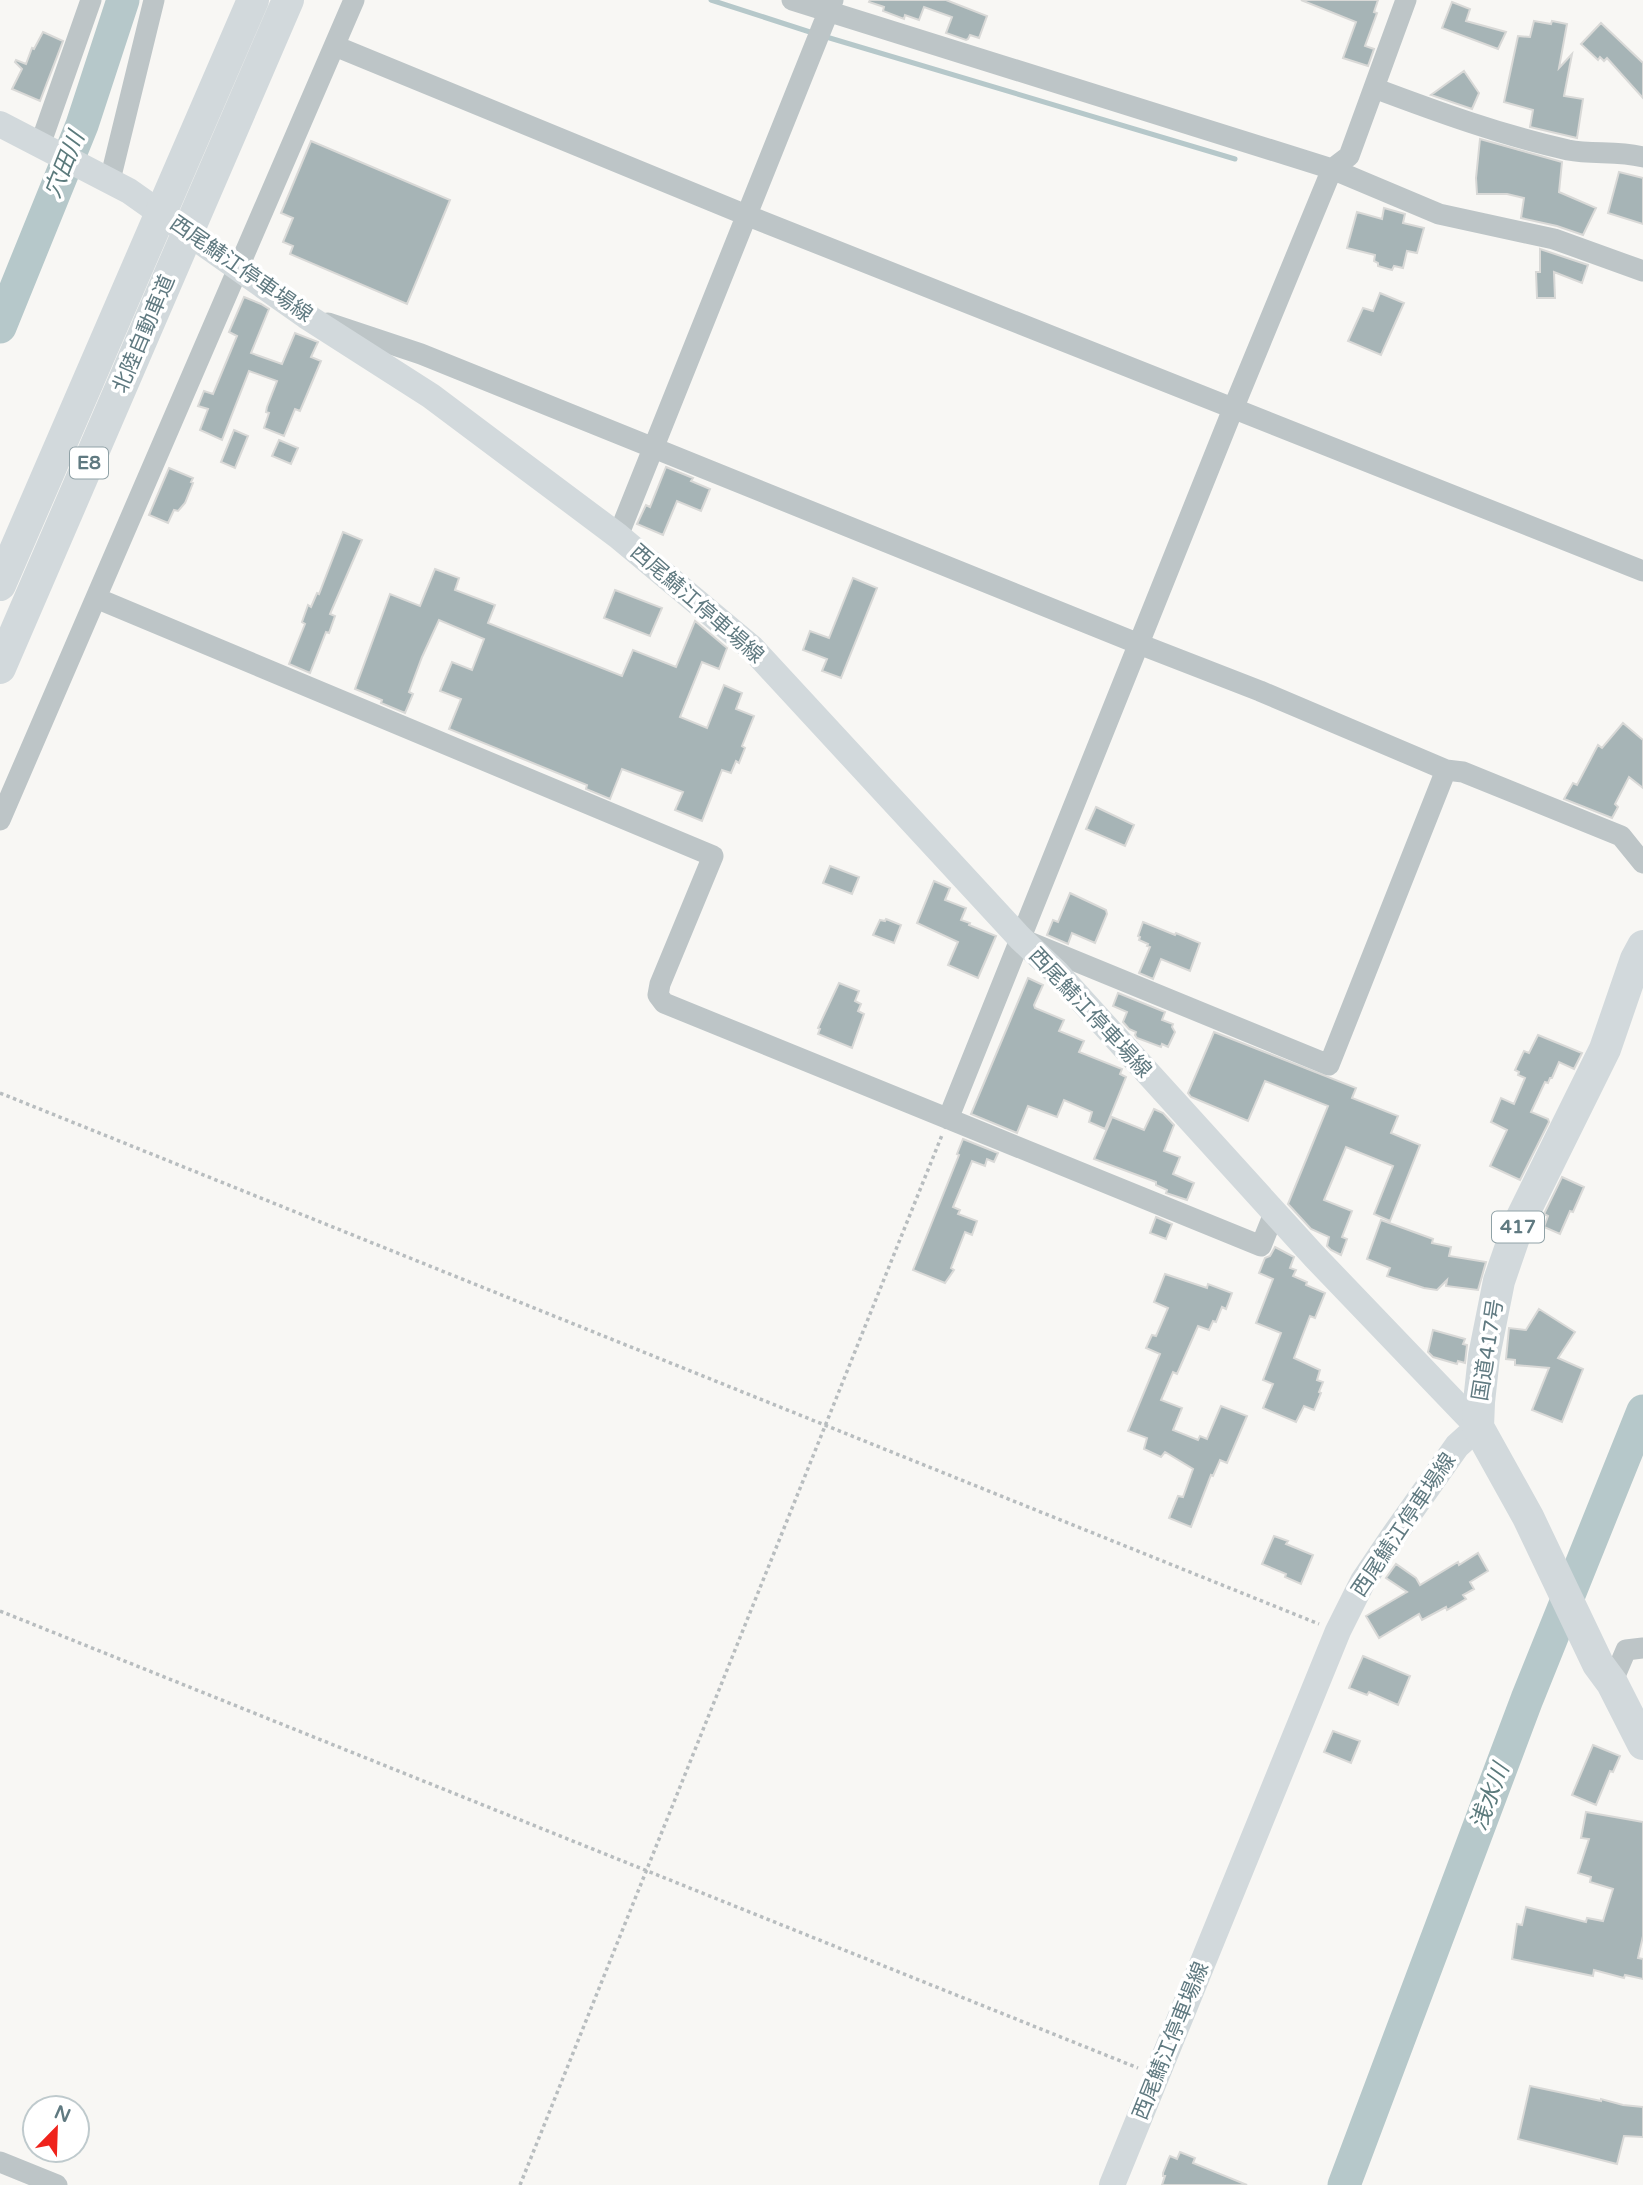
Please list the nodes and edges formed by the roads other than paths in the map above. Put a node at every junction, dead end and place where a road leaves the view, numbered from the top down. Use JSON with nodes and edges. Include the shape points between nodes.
{"nodes":[{"id":1,"x":91,"y":0,"type":"edge"},
{"id":2,"x":154,"y":0,"type":"edge"},
{"id":3,"x":253,"y":0,"type":"edge"},
{"id":4,"x":288,"y":0,"type":"edge"},
{"id":5,"x":354,"y":0,"type":"edge"},
{"id":6,"x":792,"y":0,"type":"edge"},
{"id":7,"x":1406,"y":0,"type":"edge"},
{"id":8,"x":831,"y":5,"type":"edge"},
{"id":9,"x":335,"y":46,"type":"junction"},
{"id":10,"x":1374,"y":88,"type":"junction"},
{"id":11,"x":0,"y":124,"type":"edge"},
{"id":12,"x":44,"y":147,"type":"junction"},
{"id":13,"x":1643,"y":157,"type":"edge"},
{"id":14,"x":1332,"y":169,"type":"junction"},
{"id":15,"x":101,"y":175,"type":"junction"},
{"id":16,"x":746,"y":215,"type":"junction"},
{"id":17,"x":239,"y":268,"type":"junction"},
{"id":18,"x":1643,"y":271,"type":"edge"},
{"id":19,"x":306,"y":316,"type":"junction"},
{"id":20,"x":1233,"y":409,"type":"junction"},
{"id":21,"x":653,"y":447,"type":"junction"},
{"id":22,"x":618,"y":536,"type":"junction"},
{"id":23,"x":1643,"y":571,"type":"edge"},
{"id":24,"x":0,"y":585,"type":"edge"},
{"id":25,"x":96,"y":598,"type":"junction"},
{"id":26,"x":1139,"y":644,"type":"junction"},
{"id":27,"x":0,"y":668,"type":"edge"},
{"id":28,"x":1446,"y":770,"type":"junction"},
{"id":29,"x":0,"y":820,"type":"edge"},
{"id":30,"x":1643,"y":863,"type":"edge"},
{"id":31,"x":1020,"y":938,"type":"junction"},
{"id":32,"x":1643,"y":946,"type":"edge"},
{"id":33,"x":948,"y":1119,"type":"junction"},
{"id":34,"x":1275,"y":1211,"type":"junction"},
{"id":35,"x":1478,"y":1427,"type":"junction"},
{"id":36,"x":1643,"y":1648,"type":"edge"},
{"id":37,"x":1605,"y":1673,"type":"junction"},
{"id":38,"x":1643,"y":1744,"type":"edge"},
{"id":39,"x":0,"y":2162,"type":"edge"},
{"id":40,"x":57,"y":2185,"type":"edge"},
{"id":41,"x":1112,"y":2185,"type":"edge"}],
"edges":[{"from":1,"to":12,"type":"street"},
{"from":2,"to":15,"type":"street"},
{"from":3,"to":24,"type":"highway","name":"北陸自動車道","number":"E8"},
{"from":4,"to":27,"type":"highway","name":"北陸自動車道","number":"E8"},
{"from":5,"to":9,"type":"street"},
{"from":6,"to":8,"type":"street"},
{"from":7,"to":10,"type":"street"},
{"from":8,"to":14,"type":"street"},
{"from":8,"to":16,"type":"street"},
{"from":9,"to":16,"type":"street"},
{"from":9,"to":17,"type":"street"},
{"from":10,"to":13,"type":"street","via":[[1494,131],[1572,150]]},
{"from":10,"to":14,"type":"street","via":[[1349,156]]},
{"from":11,"to":12,"type":"main road","name":"西尾鯖江停車場線"},
{"from":12,"to":15,"type":"main road","name":"西尾鯖江停車場線"},
{"from":14,"to":18,"type":"street","via":[[1439,214],[1555,239]]},
{"from":14,"to":20,"type":"street"},
{"from":15,"to":17,"type":"main road","name":"西尾鯖江停車場線"},
{"from":16,"to":20,"type":"street"},
{"from":16,"to":21,"type":"street"},
{"from":17,"to":19,"type":"main road","name":"西尾鯖江停車場線"},
{"from":17,"to":25,"type":"street"},
{"from":19,"to":21,"type":"street","via":[[421,354]]},
{"from":19,"to":22,"type":"main road","name":"西尾鯖江停車場線","via":[[431,396]]},
{"from":20,"to":23,"type":"street"},
{"from":20,"to":26,"type":"street"},
{"from":21,"to":22,"type":"street"},
{"from":21,"to":26,"type":"street"},
{"from":22,"to":31,"type":"main road","name":"西尾鯖江停車場線","via":[[752,648]]},
{"from":25,"to":29,"type":"street"},
{"from":25,"to":33,"type":"street","via":[[713,856],[660,984],[658,995],[664,1003]]},
{"from":26,"to":28,"type":"street"},
{"from":26,"to":31,"type":"street"},
{"from":28,"to":30,"type":"street","via":[[1463,772],[1621,836]]},
{"from":28,"to":31,"type":"street","via":[[1329,1065]]},
{"from":31,"to":33,"type":"street"},
{"from":31,"to":34,"type":"main road","name":"西尾鯖江停車場線"},
{"from":32,"to":35,"type":"highway","name":"国道417号","number":"417","via":[[1605,1049],[1519,1223],[1499,1281],[1484,1356]]},
{"from":33,"to":34,"type":"street","via":[[1261,1246]]},
{"from":34,"to":35,"type":"main road","name":"西尾鯖江停車場線"},
{"from":35,"to":37,"type":"highway","name":"国道417号"},
{"from":35,"to":41,"type":"main road","name":"西尾鯖江停車場線","via":[[1457,1446],[1394,1535],[1363,1581],[1338,1631]]},
{"from":36,"to":37,"type":"street","via":[[1626,1650]]},
{"from":37,"to":38,"type":"highway","name":"国道417号"},
{"from":39,"to":40,"type":"street"}]}
